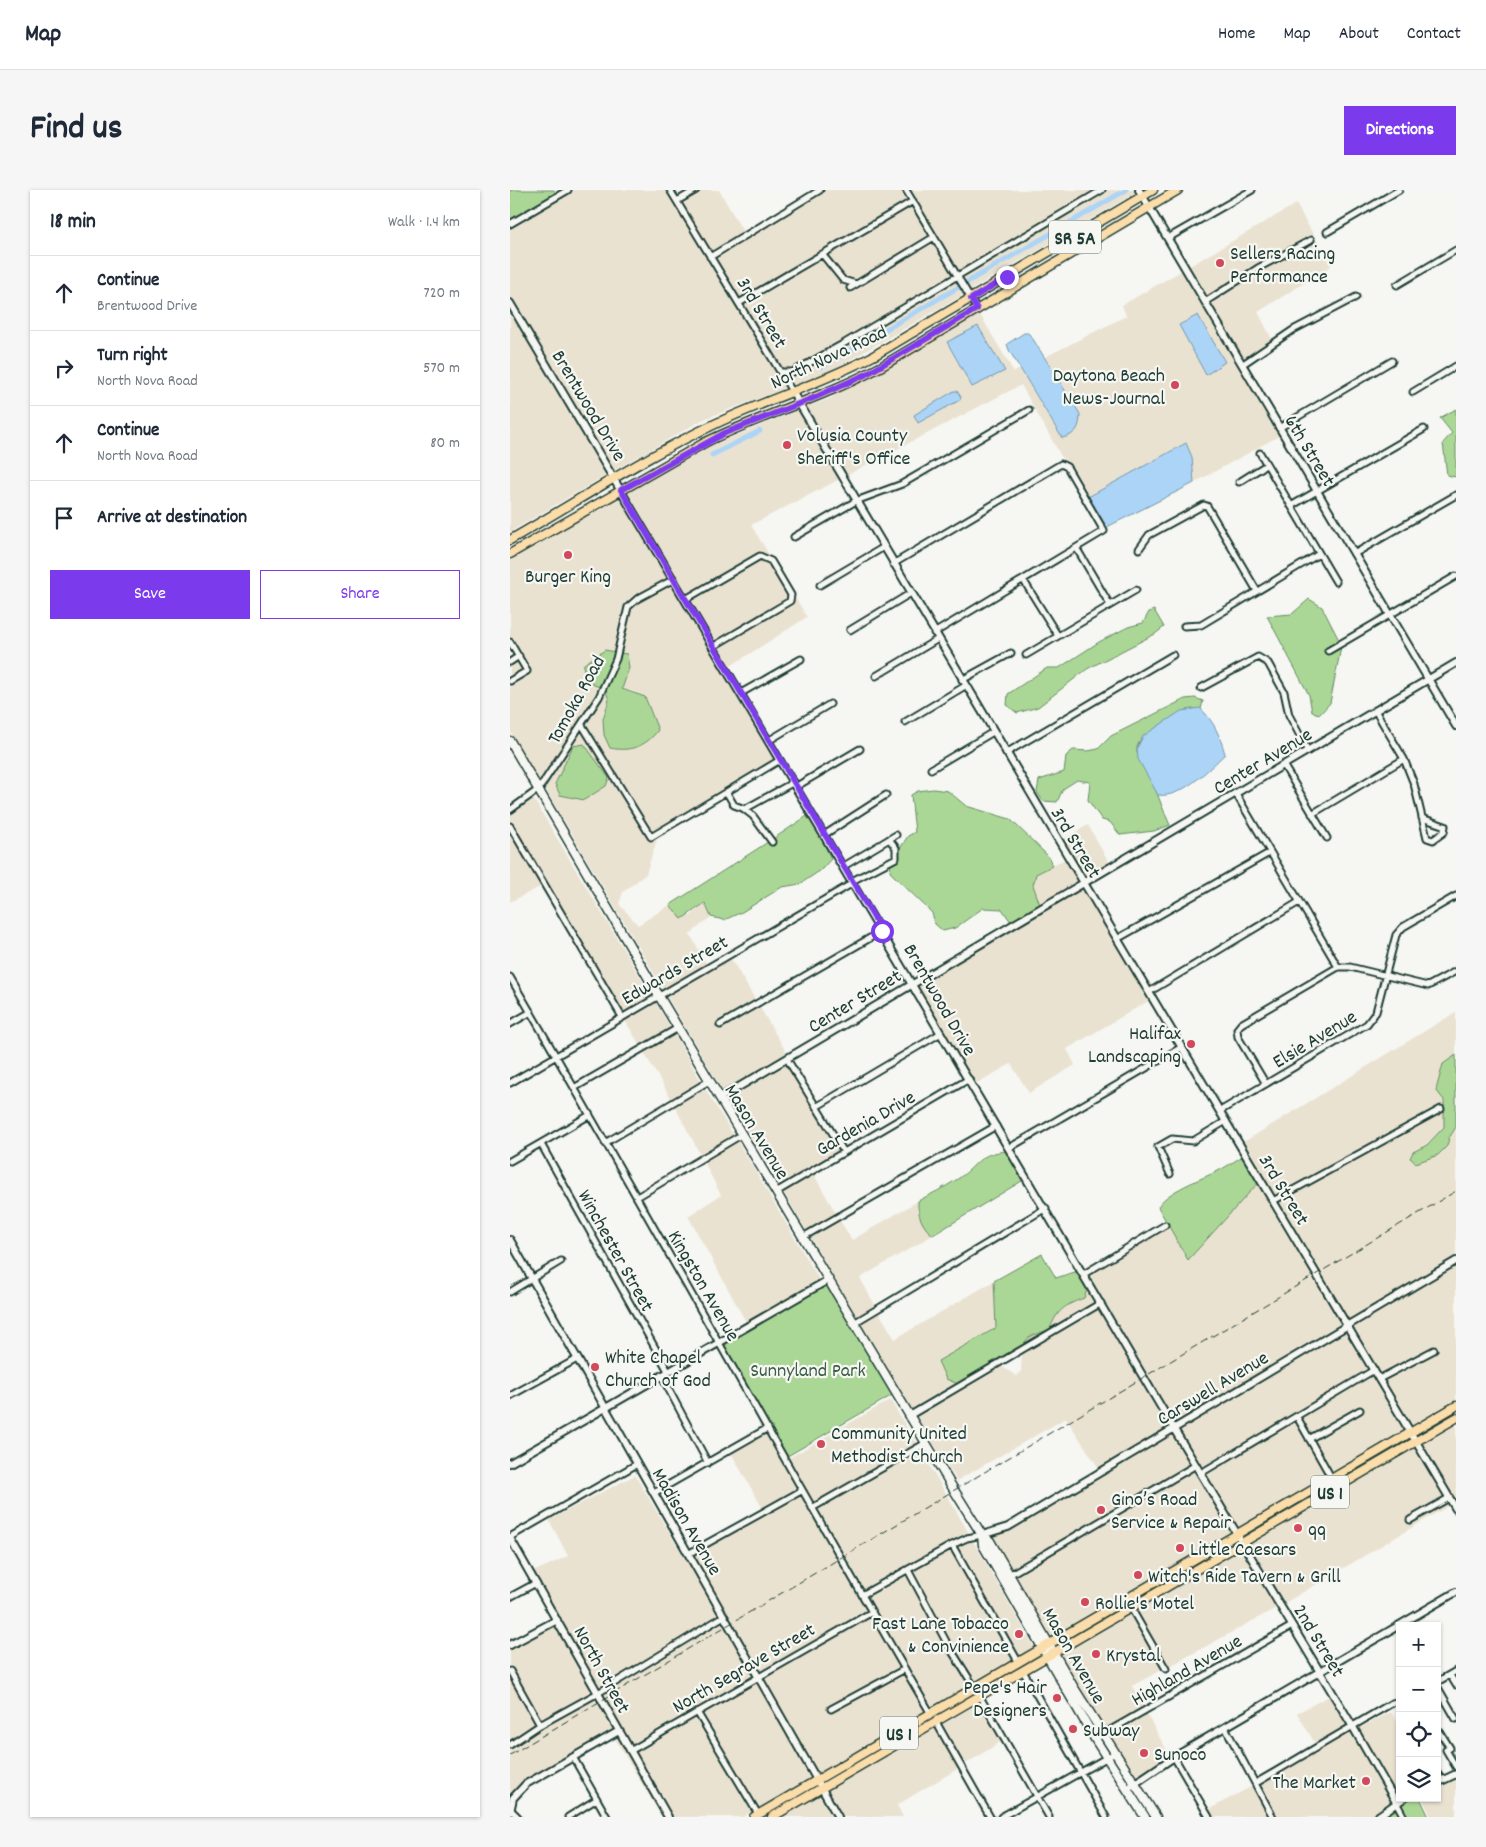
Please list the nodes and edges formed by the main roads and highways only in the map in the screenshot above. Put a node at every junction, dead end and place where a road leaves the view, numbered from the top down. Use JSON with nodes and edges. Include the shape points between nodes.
{"nodes":[{"id":1,"x":1154,"y":190,"type":"edge"},
{"id":2,"x":1178,"y":190,"type":"edge"},
{"id":3,"x":1141,"y":193,"type":"edge"},
{"id":4,"x":554,"y":515,"type":"junction"},
{"id":5,"x":541,"y":536,"type":"junction"},
{"id":6,"x":510,"y":540,"type":"edge"},
{"id":7,"x":510,"y":554,"type":"edge"},
{"id":8,"x":510,"y":741,"type":"edge"},
{"id":9,"x":1456,"y":1406,"type":"edge"},
{"id":10,"x":1456,"y":1418,"type":"edge"},
{"id":11,"x":982,"y":1535,"type":"junction"},
{"id":12,"x":1047,"y":1647,"type":"junction"},
{"id":13,"x":1051,"y":1656,"type":"junction"},
{"id":14,"x":1111,"y":1755,"type":"junction"},
{"id":15,"x":1131,"y":1785,"type":"junction"},
{"id":16,"x":756,"y":1816,"type":"edge"},
{"id":17,"x":772,"y":1817,"type":"edge"},
{"id":18,"x":1145,"y":1817,"type":"edge"},
{"id":19,"x":1156,"y":1817,"type":"edge"}],
"edges":[{"from":1,"to":3,"type":"main road","name":"North Nova Road","number":"SR 5A"},
{"from":2,"to":5,"type":"main road","name":"North Nova Road","number":"SR 5A","via":[[873,371],[725,433]]},
{"from":3,"to":4,"type":"main road","name":"North Nova Road","number":"SR 5A","via":[[860,363],[706,428]]},
{"from":4,"to":5,"type":"main road"},
{"from":4,"to":6,"type":"main road","name":"North Nova Road","number":"SR 5A"},
{"from":5,"to":7,"type":"main road","name":"North Nova Road","number":"SR 5A"},
{"from":8,"to":11,"type":"main road","name":"Mason Avenue","via":[[741,1135]]},
{"from":9,"to":12,"type":"main road","number":"US 1"},
{"from":10,"to":13,"type":"main road","number":"US 1"},
{"from":11,"to":12,"type":"main road","name":"Mason Avenue","via":[[990,1541]]},
{"from":11,"to":12,"type":"main road","name":"Mason Avenue","via":[[983,1545]]},
{"from":12,"to":13,"type":"main road","name":"Mason Avenue"},
{"from":12,"to":16,"type":"main road","number":"US 1"},
{"from":13,"to":14,"type":"main road","name":"Mason Avenue","via":[[1103,1734]]},
{"from":13,"to":14,"type":"main road","name":"Mason Avenue","via":[[1095,1739]]},
{"from":13,"to":17,"type":"main road","number":"US 1"},
{"from":14,"to":15,"type":"main road","name":"Mason Avenue"},
{"from":15,"to":18,"type":"main road","name":"Mason Avenue"},
{"from":15,"to":19,"type":"main road","name":"Mason Avenue"}]}
